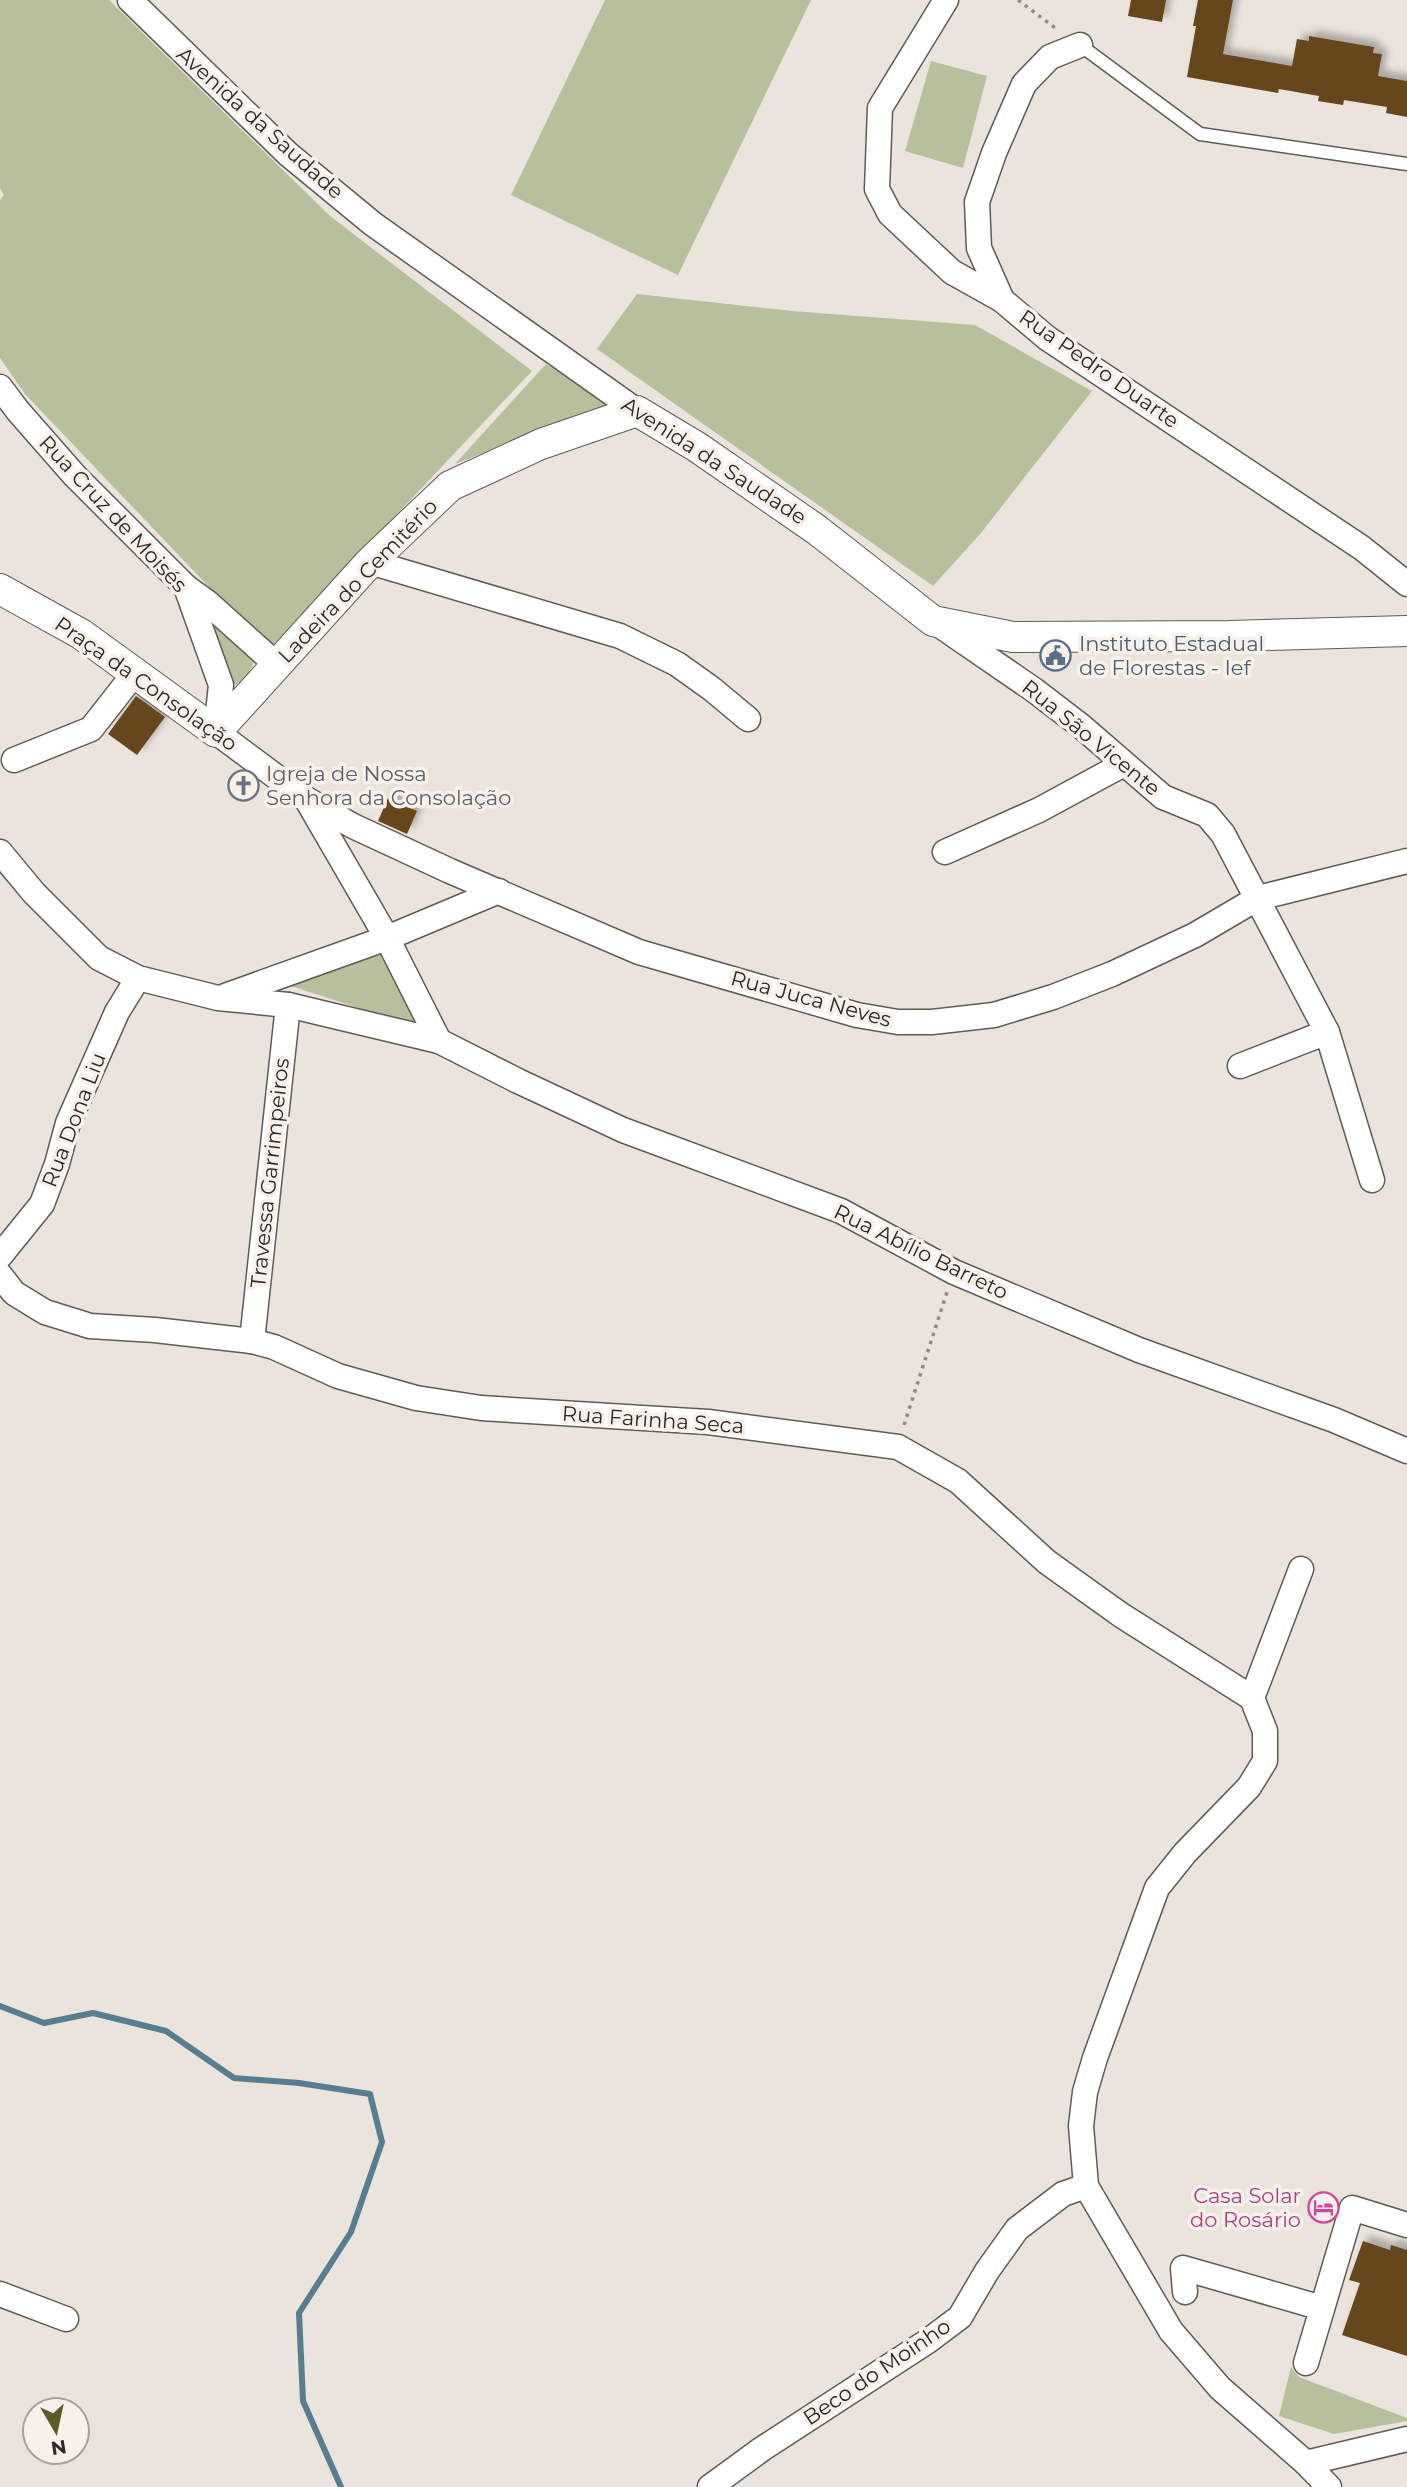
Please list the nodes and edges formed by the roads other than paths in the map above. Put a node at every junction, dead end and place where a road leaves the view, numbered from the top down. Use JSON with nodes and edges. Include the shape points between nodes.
{"nodes":[{"id":1,"x":130,"y":0,"type":"edge"},
{"id":2,"x":946,"y":0,"type":"edge"},
{"id":3,"x":1080,"y":45,"type":"joint"},
{"id":4,"x":1407,"y":164,"type":"edge"},
{"id":5,"x":1002,"y":299,"type":"junction"},
{"id":6,"x":0,"y":387,"type":"edge"},
{"id":7,"x":636,"y":411,"type":"junction"},
{"id":8,"x":370,"y":562,"type":"junction"},
{"id":9,"x":1407,"y":584,"type":"edge"},
{"id":10,"x":186,"y":587,"type":"junction"},
{"id":11,"x":9,"y":594,"type":"edge"},
{"id":12,"x":933,"y":621,"type":"junction"},
{"id":13,"x":1407,"y":631,"type":"edge"},
{"id":14,"x":277,"y":665,"type":"junction"},
{"id":15,"x":134,"y":674,"type":"junction"},
{"id":16,"x":748,"y":719,"type":"dead end"},
{"id":17,"x":216,"y":732,"type":"junction"},
{"id":18,"x":14,"y":760,"type":"dead end"},
{"id":19,"x":1124,"y":764,"type":"junction"},
{"id":20,"x":306,"y":799,"type":"junction"},
{"id":21,"x":0,"y":852,"type":"edge"},
{"id":22,"x":945,"y":852,"type":"dead end"},
{"id":23,"x":1407,"y":861,"type":"edge"},
{"id":24,"x":499,"y":891,"type":"junction"},
{"id":25,"x":1258,"y":898,"type":"junction"},
{"id":26,"x":387,"y":938,"type":"junction"},
{"id":27,"x":138,"y":978,"type":"junction"},
{"id":28,"x":218,"y":999,"type":"junction"},
{"id":29,"x":289,"y":1005,"type":"junction"},
{"id":30,"x":1327,"y":1032,"type":"junction"},
{"id":31,"x":439,"y":1041,"type":"junction"},
{"id":32,"x":1240,"y":1066,"type":"dead end"},
{"id":33,"x":1372,"y":1180,"type":"dead end"},
{"id":34,"x":0,"y":1256,"type":"edge"},
{"id":35,"x":0,"y":1275,"type":"edge"},
{"id":36,"x":252,"y":1341,"type":"junction"},
{"id":37,"x":1407,"y":1451,"type":"edge"},
{"id":38,"x":1301,"y":1569,"type":"dead end"},
{"id":39,"x":1252,"y":1698,"type":"junction"},
{"id":40,"x":1086,"y":2186,"type":"junction"},
{"id":41,"x":1407,"y":2225,"type":"edge"},
{"id":42,"x":1184,"y":2280,"type":"dead end"},
{"id":43,"x":0,"y":2294,"type":"edge"},
{"id":44,"x":1322,"y":2308,"type":"junction"},
{"id":45,"x":66,"y":2319,"type":"dead end"},
{"id":46,"x":1306,"y":2363,"type":"dead end"},
{"id":47,"x":1407,"y":2439,"type":"edge"},
{"id":48,"x":1306,"y":2463,"type":"junction"},
{"id":49,"x":710,"y":2487,"type":"edge"},
{"id":50,"x":1329,"y":2487,"type":"edge"}],
"edges":[{"from":1,"to":7,"type":"street","name":"Avenida da Saudade","via":[[288,154],[373,224]]},
{"from":2,"to":5,"type":"street","via":[[880,108],[877,190],[890,214],[952,272]]},
{"from":3,"to":4,"type":"lane","via":[[1200,135]]},
{"from":3,"to":5,"type":"street","name":"Rua Pedro Duarte","via":[[1050,57],[1024,83],[977,202],[979,248]]},
{"from":5,"to":9,"type":"street","name":"Rua Pedro Duarte","via":[[1047,338],[1362,548]]},
{"from":6,"to":10,"type":"street","name":"Rua Cruz de Moisés","via":[[75,476]]},
{"from":7,"to":8,"type":"street","name":"Ladeira do Cemitério","via":[[541,443],[450,486]]},
{"from":7,"to":12,"type":"street","name":"Avenida da Saudade","via":[[696,446],[817,530]]},
{"from":8,"to":14,"type":"street","name":"Ladeira do Cemitério"},
{"from":8,"to":16,"type":"street","via":[[620,636],[677,664]]},
{"from":10,"to":14,"type":"street"},
{"from":10,"to":17,"type":"street","name":"Rua Cruz de Moisés","via":[[221,685]]},
{"from":11,"to":15,"type":"street","name":"Praça da Consolação","via":[[81,634]]},
{"from":12,"to":13,"type":"street","name":"Avenida da Saudade","via":[[1013,637]]},
{"from":12,"to":19,"type":"street","name":"Rua São Vicente","via":[[1034,690]]},
{"from":14,"to":17,"type":"street","name":"Ladeira do Cemitério"},
{"from":15,"to":17,"type":"street","name":"Praça da Consolação"},
{"from":15,"to":18,"type":"street","via":[[92,729]]},
{"from":17,"to":20,"type":"street","name":"Praça da Consolação"},
{"from":19,"to":22,"type":"street","via":[[1039,810]]},
{"from":19,"to":25,"type":"street","name":"Rua São Vicente","via":[[1163,797],[1207,815],[1223,834]]},
{"from":20,"to":24,"type":"street","name":"Rua Juca Neves","via":[[388,843]]},
{"from":20,"to":26,"type":"street"},
{"from":21,"to":27,"type":"street","name":"Rua Abílio Barreto","via":[[99,958]]},
{"from":23,"to":25,"type":"street","name":"Rua Juca Neves"},
{"from":24,"to":25,"type":"street","name":"Rua Juca Neves","via":[[639,952],[856,1015],[909,1022],[994,1014],[1053,998],[1195,935]]},
{"from":24,"to":26,"type":"street"},
{"from":25,"to":30,"type":"street","name":"Rua São Vicente"},
{"from":26,"to":28,"type":"street"},
{"from":26,"to":31,"type":"street"},
{"from":27,"to":28,"type":"street","name":"Rua Abílio Barreto"},
{"from":27,"to":34,"type":"street","name":"Rua Dona Liu","via":[[117,1012],[68,1123],[42,1204]]},
{"from":28,"to":29,"type":"street","name":"Rua Abílio Barreto"},
{"from":29,"to":31,"type":"street","name":"Rua Abílio Barreto"},
{"from":29,"to":36,"type":"street","name":"Travessa Garrimpeiros"},
{"from":30,"to":32,"type":"street"},
{"from":30,"to":33,"type":"street","name":"Rua São Vicente"},
{"from":31,"to":37,"type":"street","name":"Rua Abílio Barreto","via":[[623,1129],[841,1211],[954,1272],[1139,1350]]},
{"from":35,"to":36,"type":"street","name":"Rua Farinha Seca","via":[[14,1293],[45,1312],[90,1326]]},
{"from":36,"to":39,"type":"street","name":"Rua Farinha Seca","via":[[338,1376],[416,1398],[481,1408],[708,1422],[898,1447],[958,1481],[1047,1562],[1121,1615]]},
{"from":38,"to":39,"type":"street"},
{"from":39,"to":40,"type":"street","via":[[1265,1731],[1265,1761],[1249,1787],[1157,1888],[1095,2058],[1081,2126]]},
{"from":40,"to":48,"type":"street","via":[[1171,2331],[1220,2388]]},
{"from":40,"to":49,"type":"street","name":"Beco do Moinho","via":[[1063,2194],[1017,2230],[960,2317]]},
{"from":41,"to":44,"type":"street","via":[[1352,2208]]},
{"from":42,"to":44,"type":"street"},
{"from":43,"to":45,"type":"street"},
{"from":44,"to":46,"type":"street"},
{"from":47,"to":48,"type":"street"},
{"from":48,"to":50,"type":"street"}]}
